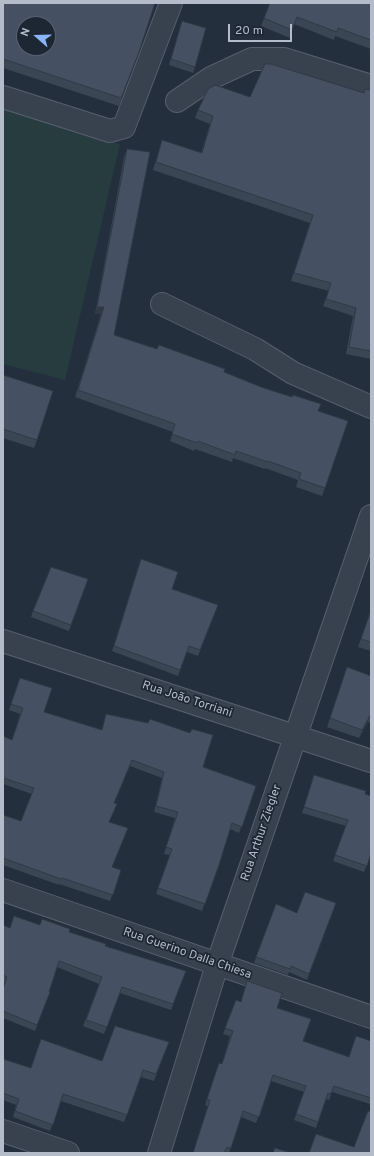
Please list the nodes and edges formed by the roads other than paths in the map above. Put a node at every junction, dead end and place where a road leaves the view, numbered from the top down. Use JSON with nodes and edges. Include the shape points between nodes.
{"nodes":[{"id":1,"x":171,"y":3,"type":"edge"},
{"id":2,"x":371,"y":86,"type":"edge"},
{"id":3,"x":3,"y":97,"type":"edge"},
{"id":4,"x":177,"y":101,"type":"dead end"},
{"id":5,"x":162,"y":304,"type":"dead end"},
{"id":6,"x":371,"y":407,"type":"edge"},
{"id":7,"x":371,"y":516,"type":"edge"},
{"id":8,"x":3,"y":641,"type":"edge"},
{"id":9,"x":295,"y":735,"type":"junction"},
{"id":10,"x":371,"y":761,"type":"edge"},
{"id":11,"x":3,"y":890,"type":"edge"},
{"id":12,"x":217,"y":965,"type":"junction"},
{"id":13,"x":371,"y":1017,"type":"edge"},
{"id":14,"x":3,"y":1131,"type":"edge"},
{"id":15,"x":68,"y":1153,"type":"edge"},
{"id":16,"x":159,"y":1153,"type":"edge"}],
"edges":[{"from":1,"to":3,"type":"street","via":[[124,127],[110,131]]},
{"from":2,"to":4,"type":"street","via":[[284,59],[252,59],[212,78]]},
{"from":5,"to":6,"type":"street","via":[[255,348],[292,373]]},
{"from":7,"to":9,"type":"street","name":"Rua Arthur Ziegler"},
{"from":8,"to":9,"type":"street","name":"Rua João Torriani"},
{"from":9,"to":10,"type":"street","name":"Rua João Torriani"},
{"from":9,"to":12,"type":"street","name":"Rua Arthur Ziegler"},
{"from":11,"to":12,"type":"street","name":"Rua Guerino Dalla Chiesa"},
{"from":12,"to":13,"type":"street","name":"Rua Guerino Dalla Chiesa"},
{"from":12,"to":16,"type":"street","name":"Rua Arthur Ziegler"},
{"from":14,"to":15,"type":"street"}]}
